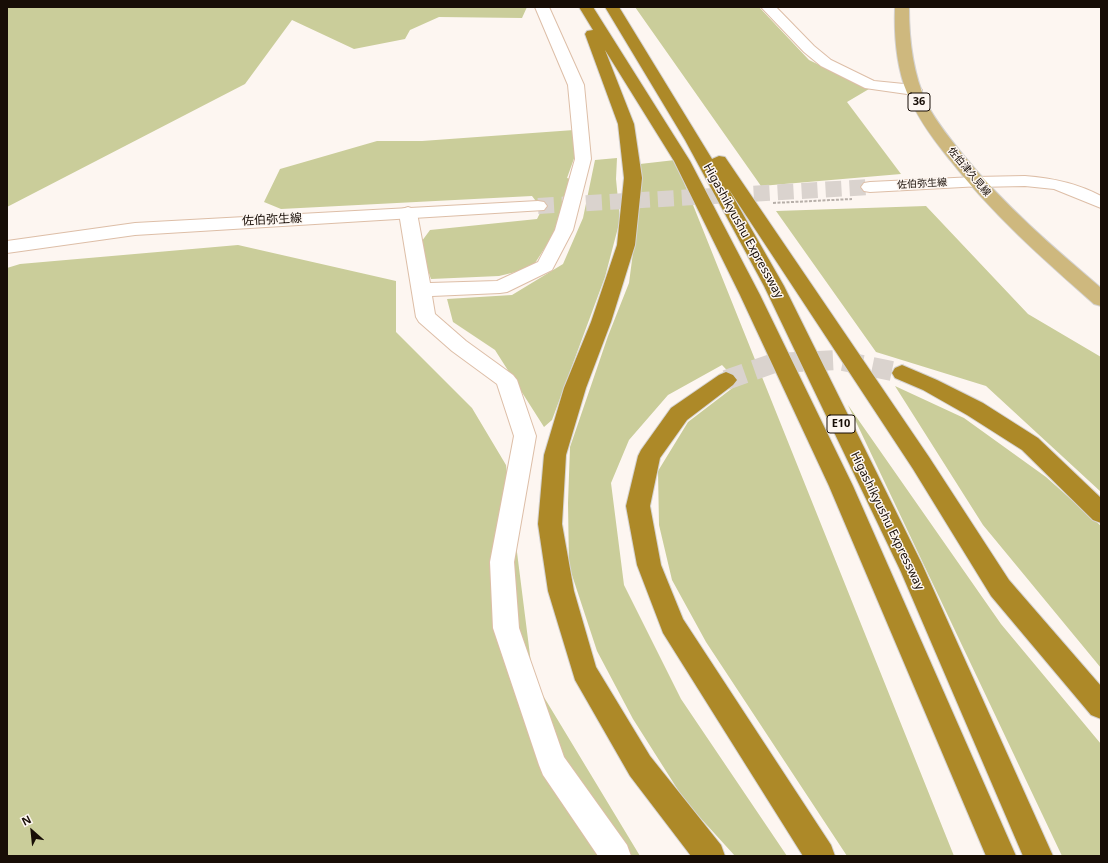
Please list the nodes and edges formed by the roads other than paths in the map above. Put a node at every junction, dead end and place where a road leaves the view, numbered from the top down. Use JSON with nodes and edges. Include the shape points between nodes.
{"nodes":[{"id":1,"x":542,"y":7,"type":"edge"},
{"id":2,"x":582,"y":7,"type":"edge"},
{"id":3,"x":586,"y":7,"type":"edge"},
{"id":4,"x":612,"y":7,"type":"edge"},
{"id":5,"x":768,"y":7,"type":"edge"},
{"id":6,"x":902,"y":7,"type":"edge"},
{"id":7,"x":914,"y":90,"type":"junction"},
{"id":8,"x":975,"y":182,"type":"junction"},
{"id":9,"x":870,"y":187,"type":"tunnel mouth"},
{"id":10,"x":1101,"y":203,"type":"edge"},
{"id":11,"x":538,"y":206,"type":"tunnel mouth"},
{"id":12,"x":408,"y":213,"type":"junction"},
{"id":13,"x":7,"y":247,"type":"edge"},
{"id":14,"x":423,"y":290,"type":"junction"},
{"id":15,"x":1101,"y":299,"type":"edge"},
{"id":16,"x":902,"y":373,"type":"tunnel mouth"},
{"id":17,"x":726,"y":380,"type":"tunnel mouth"},
{"id":18,"x":1101,"y":513,"type":"edge"},
{"id":19,"x":1101,"y":706,"type":"edge"},
{"id":20,"x":616,"y":856,"type":"edge"},
{"id":21,"x":710,"y":856,"type":"edge"},
{"id":22,"x":820,"y":856,"type":"edge"},
{"id":23,"x":1001,"y":856,"type":"edge"},
{"id":24,"x":1038,"y":856,"type":"edge"}],
"edges":[{"from":1,"to":14,"type":"street","via":[[576,85],[583,159],[564,230],[545,266],[500,287]]},
{"from":2,"to":21,"type":"highway","via":[[626,124],[633,178],[626,245],[601,322],[575,388],[555,455],[550,524],[561,591],[584,671],[640,766]]},
{"from":3,"to":23,"type":"highway","name":"Higashikyushu Expressway","number":"E10","via":[[682,160],[750,295],[841,486]]},
{"from":4,"to":19,"type":"highway","via":[[679,100],[921,463],[1000,588]]},
{"from":4,"to":24,"type":"highway","name":"Higashikyushu Expressway","number":"E10","via":[[693,140],[774,286],[913,572]]},
{"from":5,"to":7,"type":"street","via":[[826,63],[870,85]]},
{"from":6,"to":7,"type":"main road","name":"佐伯津久見線","number":"36","via":[[902,45]]},
{"from":7,"to":8,"type":"main road","name":"佐伯津久見線","number":"36","via":[[925,114]]},
{"from":8,"to":9,"type":"street","name":"佐伯弥生線"},
{"from":8,"to":10,"type":"street","name":"佐伯弥生線","via":[[1046,182],[1074,190]]},
{"from":8,"to":15,"type":"main road","name":"佐伯津久見線","number":"36","via":[[1010,218]]},
{"from":11,"to":12,"type":"street","name":"佐伯弥生線"},
{"from":12,"to":13,"type":"street","name":"佐伯弥生線","via":[[134,229]]},
{"from":12,"to":14,"type":"street"},
{"from":14,"to":20,"type":"street","via":[[426,317],[459,346],[506,380],[525,436],[502,562],[506,628],[553,765]]},
{"from":16,"to":18,"type":"highway","via":[[975,409],[1030,444]]},
{"from":17,"to":22,"type":"highway","via":[[679,414],[650,456],[638,506],[649,565],[672,625]]}]}
